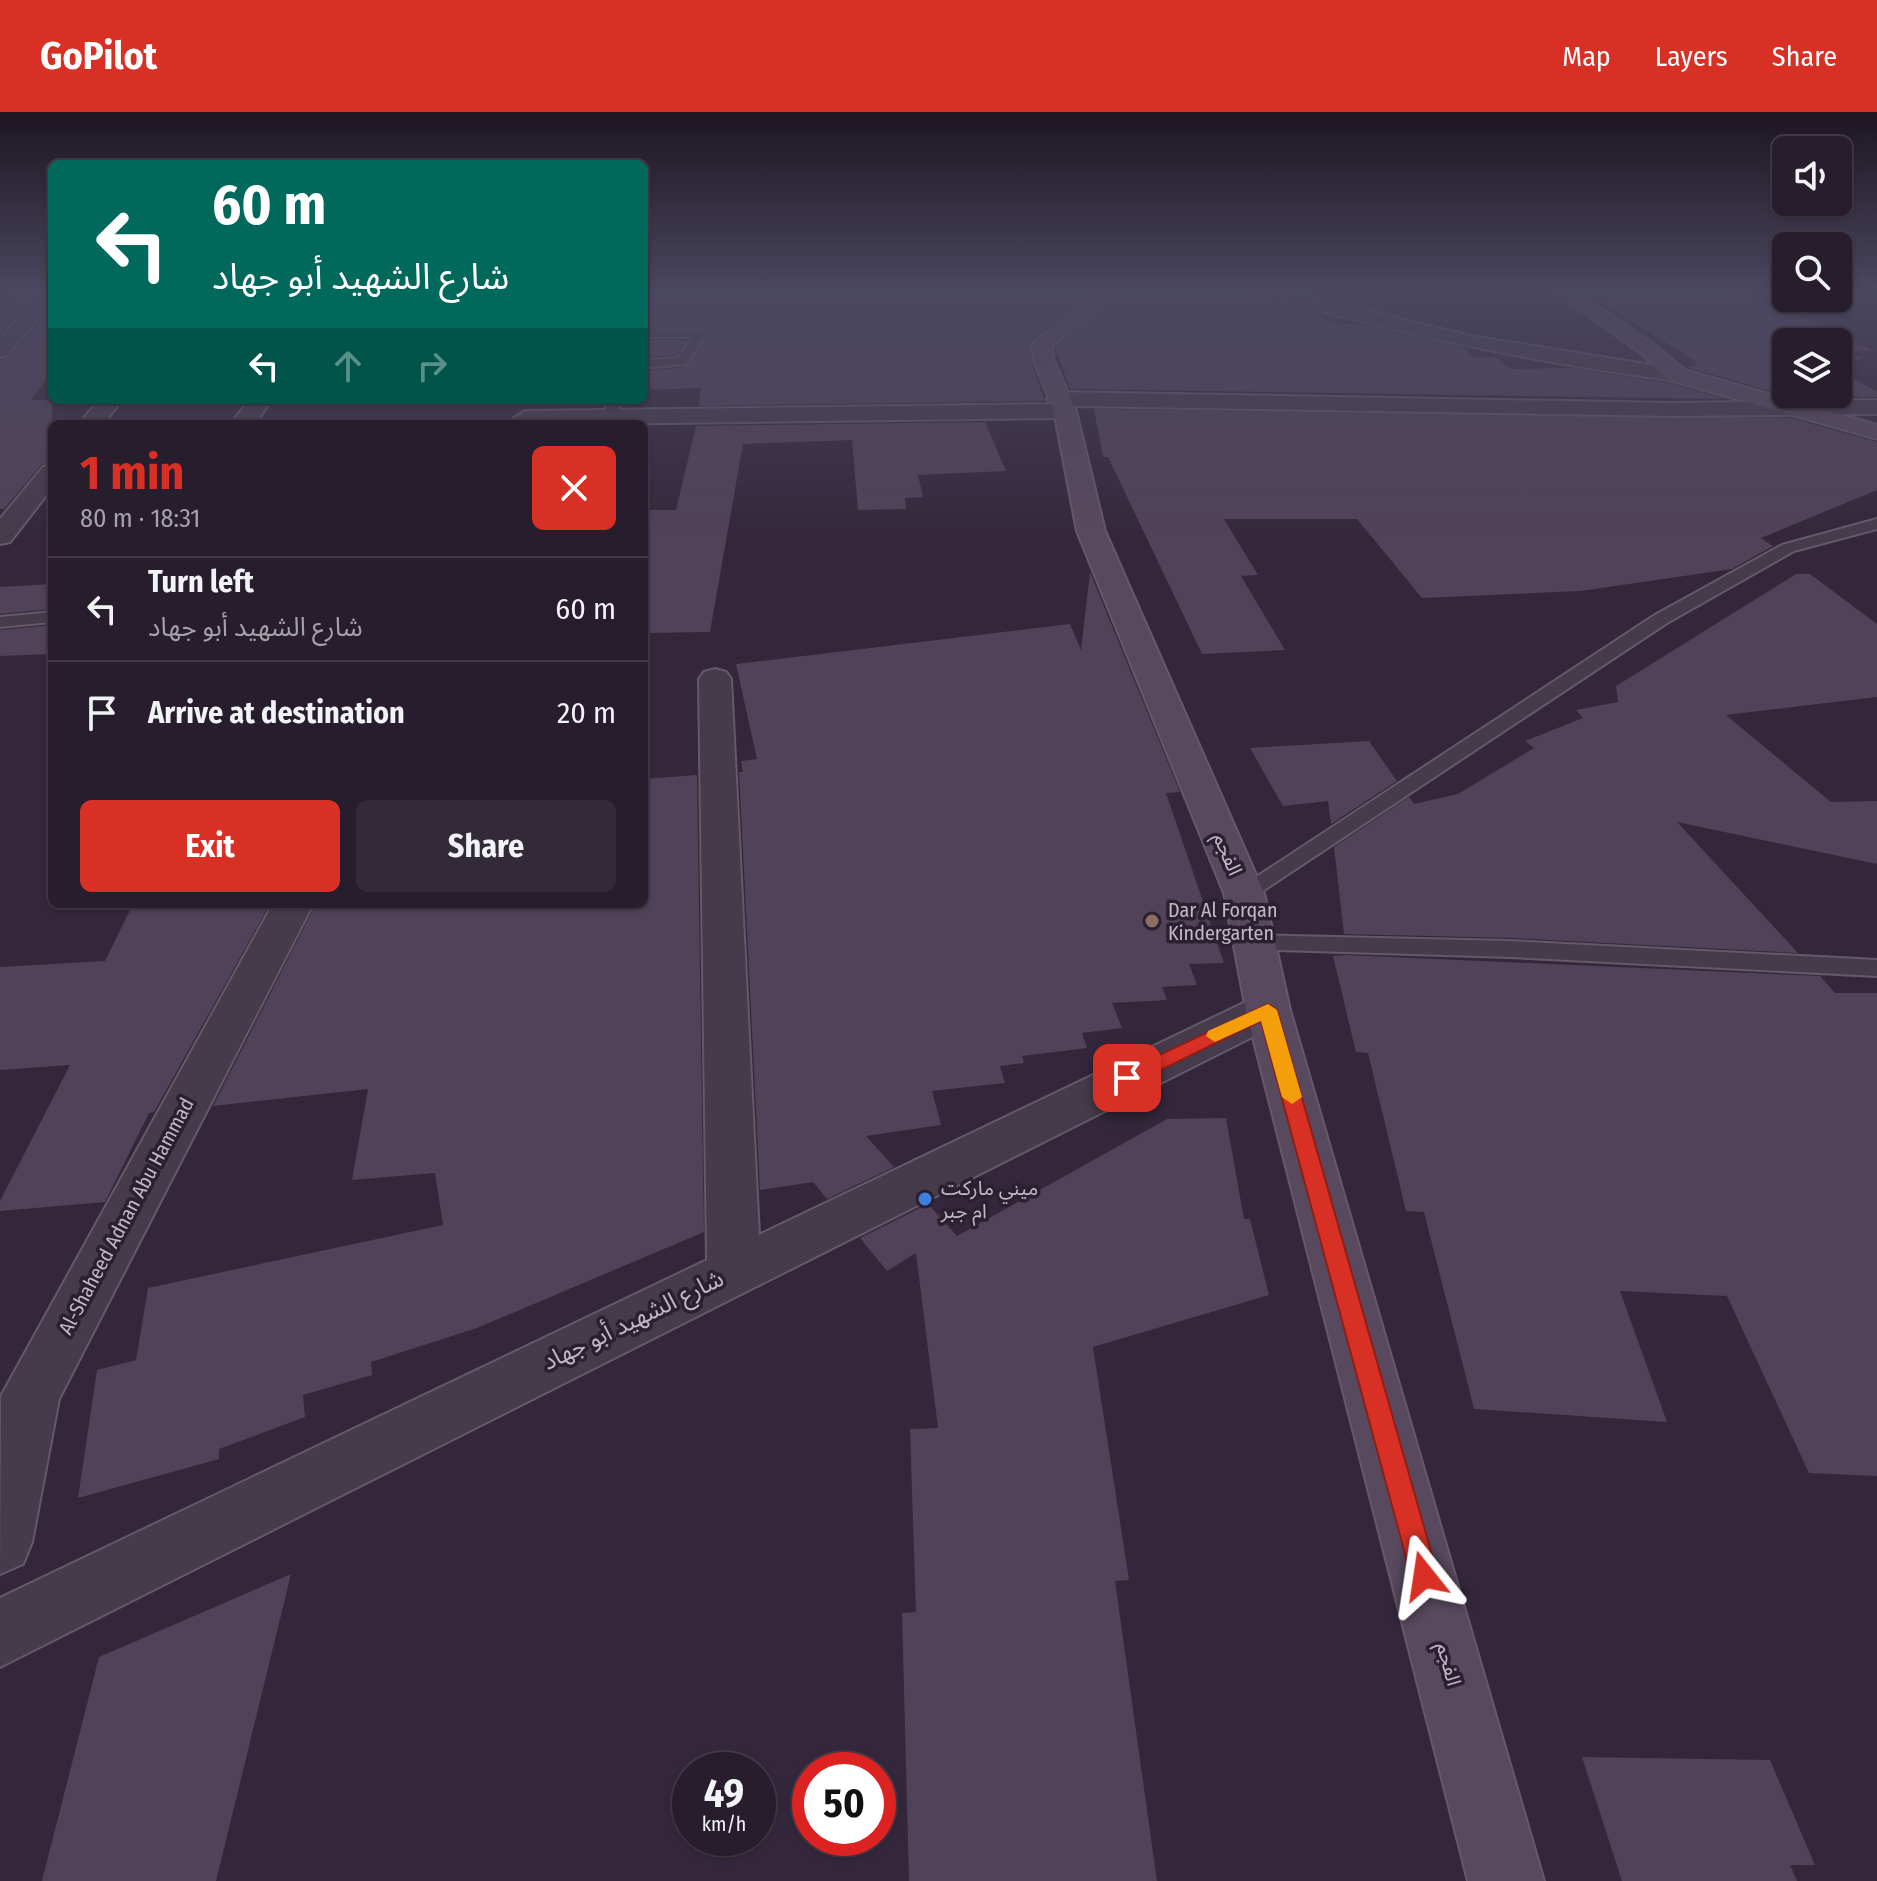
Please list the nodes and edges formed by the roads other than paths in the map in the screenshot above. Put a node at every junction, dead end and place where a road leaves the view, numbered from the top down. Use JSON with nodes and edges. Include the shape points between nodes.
{"nodes":[{"id":1,"x":1052,"y":374,"type":"edge"},
{"id":2,"x":1667,"y":374,"type":"edge"},
{"id":3,"x":1677,"y":375,"type":"joint"},
{"id":4,"x":108,"y":404,"type":"edge"},
{"id":5,"x":1062,"y":405,"type":"junction"},
{"id":6,"x":1877,"y":407,"type":"edge"},
{"id":7,"x":1800,"y":410,"type":"junction"},
{"id":8,"x":612,"y":414,"type":"edge"},
{"id":9,"x":525,"y":418,"type":"dead end"},
{"id":10,"x":94,"y":420,"type":"edge"},
{"id":11,"x":1877,"y":432,"type":"edge"},
{"id":12,"x":48,"y":477,"type":"edge"},
{"id":13,"x":1877,"y":524,"type":"edge"},
{"id":14,"x":0,"y":536,"type":"edge"},
{"id":15,"x":48,"y":617,"type":"edge"},
{"id":16,"x":0,"y":622,"type":"edge"},
{"id":17,"x":715,"y":679,"type":"dead end"},
{"id":18,"x":1244,"y":893,"type":"junction"},
{"id":19,"x":291,"y":908,"type":"edge"},
{"id":20,"x":1253,"y":943,"type":"junction"},
{"id":21,"x":1877,"y":968,"type":"edge"},
{"id":22,"x":1268,"y":1010,"type":"junction"},
{"id":23,"x":734,"y":1269,"type":"junction"},
{"id":24,"x":0,"y":1542,"type":"edge"},
{"id":25,"x":0,"y":1633,"type":"edge"},
{"id":26,"x":1506,"y":1881,"type":"edge"}],
"edges":[{"from":1,"to":5,"type":"main road","name":"الفجم"},
{"from":2,"to":3,"type":"street"},
{"from":3,"to":7,"type":"main road"},
{"from":4,"to":10,"type":"street"},
{"from":5,"to":7,"type":"street","via":[[1249,399],[1645,411]]},
{"from":5,"to":8,"type":"street"},
{"from":5,"to":18,"type":"main road","name":"الفجم","via":[[1091,531]]},
{"from":6,"to":7,"type":"street"},
{"from":7,"to":11,"type":"main road"},
{"from":8,"to":9,"type":"street"},
{"from":12,"to":14,"type":"street"},
{"from":13,"to":18,"type":"lane","via":[[1788,548],[1661,619]]},
{"from":15,"to":16,"type":"lane"},
{"from":17,"to":23,"type":"street"},
{"from":18,"to":20,"type":"main road","name":"الفجم"},
{"from":19,"to":24,"type":"street","name":"Al-Shaheed Adnan Abu Hammad","via":[[30,1396]]},
{"from":20,"to":21,"type":"lane","via":[[1510,949]]},
{"from":20,"to":22,"type":"main road","name":"الفجم"},
{"from":22,"to":23,"type":"street","name":"شارع الشهيد أبو جهاد"},
{"from":22,"to":26,"type":"main road","name":"الفجم"},
{"from":23,"to":25,"type":"street","name":"شارع الشهيد أبو جهاد"}]}
